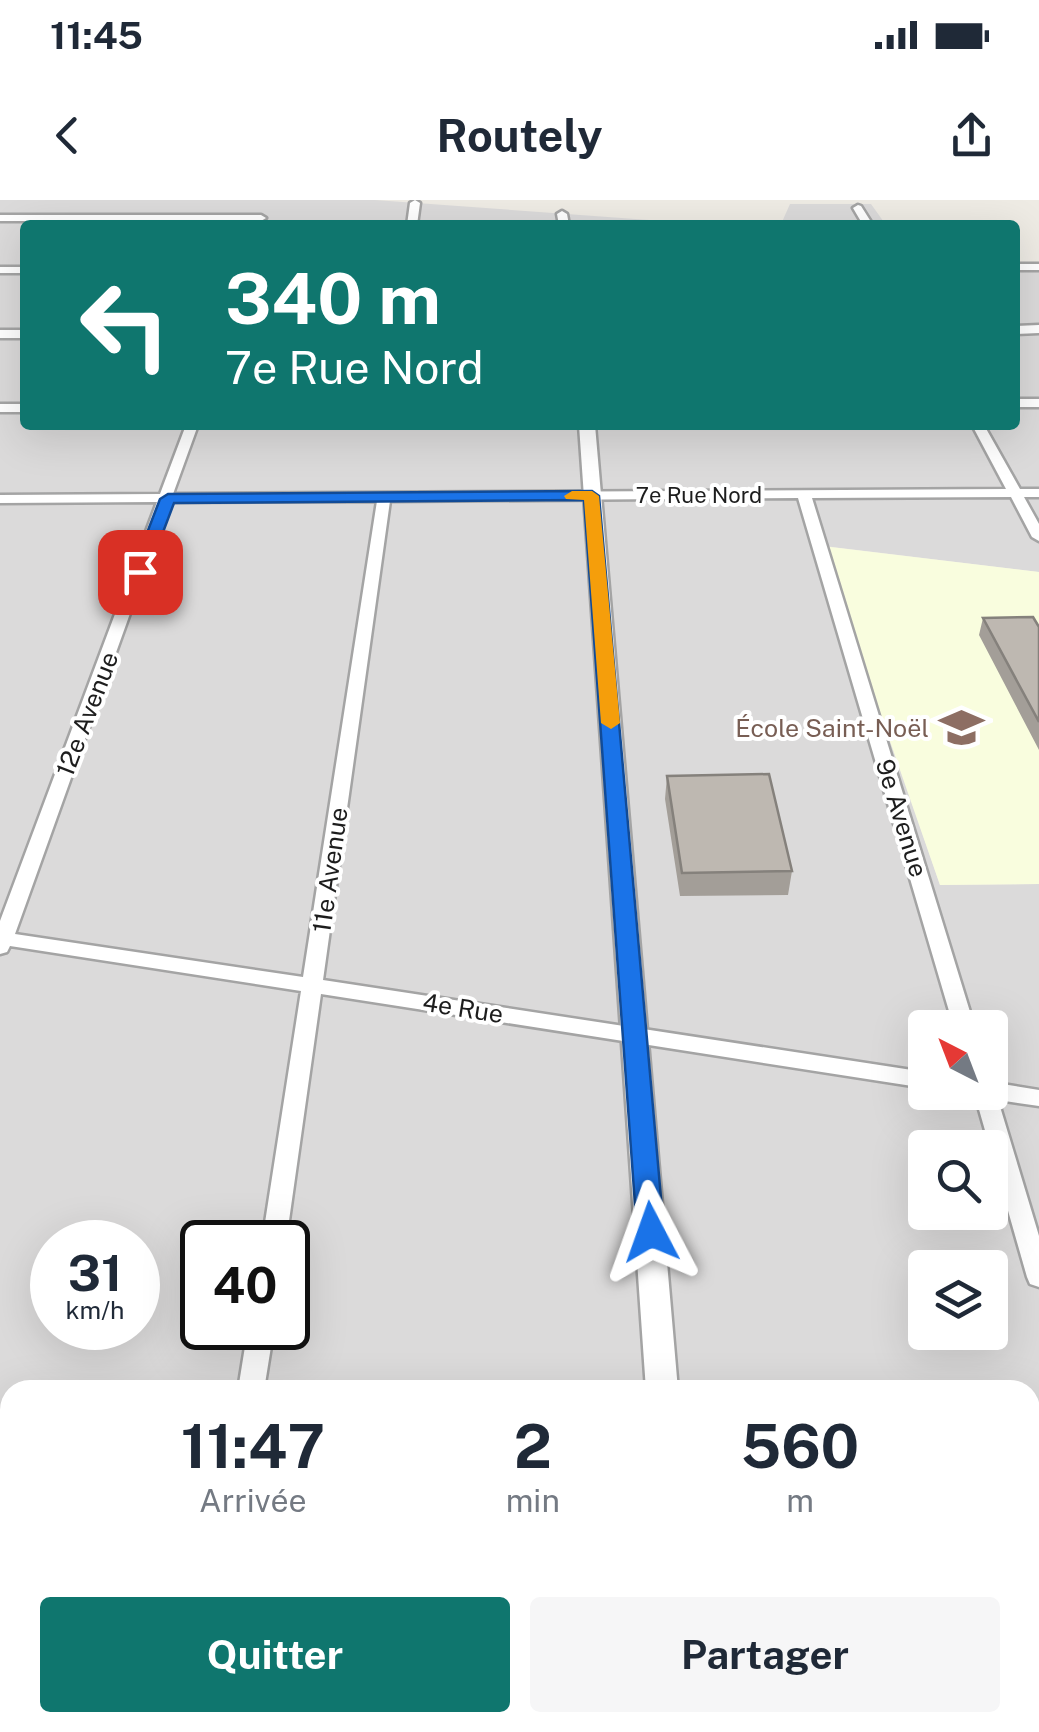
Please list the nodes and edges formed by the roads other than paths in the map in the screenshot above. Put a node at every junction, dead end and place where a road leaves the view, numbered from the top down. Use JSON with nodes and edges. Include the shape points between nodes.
{"nodes":[{"id":1,"x":415,"y":203,"type":"dead end"},
{"id":2,"x":266,"y":204,"type":"dead end"},
{"id":3,"x":858,"y":208,"type":"dead end"},
{"id":4,"x":0,"y":218,"type":"edge"},
{"id":5,"x":239,"y":220,"type":"edge"},
{"id":6,"x":260,"y":220,"type":"edge"},
{"id":7,"x":413,"y":220,"type":"edge"},
{"id":8,"x":865,"y":220,"type":"edge"},
{"id":9,"x":190,"y":430,"type":"edge"},
{"id":10,"x":587,"y":430,"type":"edge"},
{"id":11,"x":981,"y":430,"type":"edge"},
{"id":12,"x":1014,"y":493,"type":"junction"},
{"id":13,"x":1039,"y":493,"type":"edge"},
{"id":14,"x":804,"y":495,"type":"junction"},
{"id":15,"x":592,"y":496,"type":"junction"},
{"id":16,"x":384,"y":497,"type":"junction"},
{"id":17,"x":0,"y":499,"type":"edge"},
{"id":18,"x":168,"y":499,"type":"junction"},
{"id":19,"x":1039,"y":537,"type":"edge"},
{"id":20,"x":1,"y":941,"type":"edge"},
{"id":21,"x":313,"y":984,"type":"junction"},
{"id":22,"x":961,"y":1010,"type":"edge"},
{"id":23,"x":637,"y":1035,"type":"junction"},
{"id":24,"x":908,"y":1077,"type":"edge"},
{"id":25,"x":1008,"y":1094,"type":"edge"},
{"id":26,"x":1039,"y":1098,"type":"edge"},
{"id":27,"x":993,"y":1110,"type":"edge"},
{"id":28,"x":277,"y":1220,"type":"edge"},
{"id":29,"x":1039,"y":1277,"type":"edge"},
{"id":30,"x":257,"y":1350,"type":"edge"},
{"id":31,"x":253,"y":1380,"type":"edge"},
{"id":32,"x":661,"y":1380,"type":"edge"}],
"edges":[{"from":1,"to":7,"type":"street"},
{"from":2,"to":6,"type":"street"},
{"from":3,"to":8,"type":"street"},
{"from":4,"to":5,"type":"street"},
{"from":9,"to":18,"type":"street","name":"12e Avenue"},
{"from":10,"to":15,"type":"street"},
{"from":11,"to":12,"type":"street"},
{"from":12,"to":13,"type":"street","name":"7e Rue Nord"},
{"from":12,"to":14,"type":"street","name":"7e Rue Nord"},
{"from":12,"to":19,"type":"street"},
{"from":14,"to":15,"type":"street","name":"7e Rue Nord"},
{"from":14,"to":22,"type":"street","name":"9e Avenue"},
{"from":15,"to":16,"type":"street","name":"7e Rue Nord"},
{"from":15,"to":23,"type":"street"},
{"from":16,"to":18,"type":"street","name":"7e Rue Nord"},
{"from":16,"to":21,"type":"street","name":"11e Avenue"},
{"from":17,"to":18,"type":"street","name":"7e Rue Nord"},
{"from":18,"to":20,"type":"street","name":"12e Avenue"},
{"from":20,"to":21,"type":"street","name":"4e Rue"},
{"from":21,"to":23,"type":"street","name":"4e Rue"},
{"from":21,"to":28,"type":"street","name":"11e Avenue"},
{"from":23,"to":24,"type":"street","name":"4e Rue"},
{"from":23,"to":32,"type":"street"},
{"from":25,"to":26,"type":"street"},
{"from":27,"to":29,"type":"street"},
{"from":30,"to":31,"type":"street"}]}
